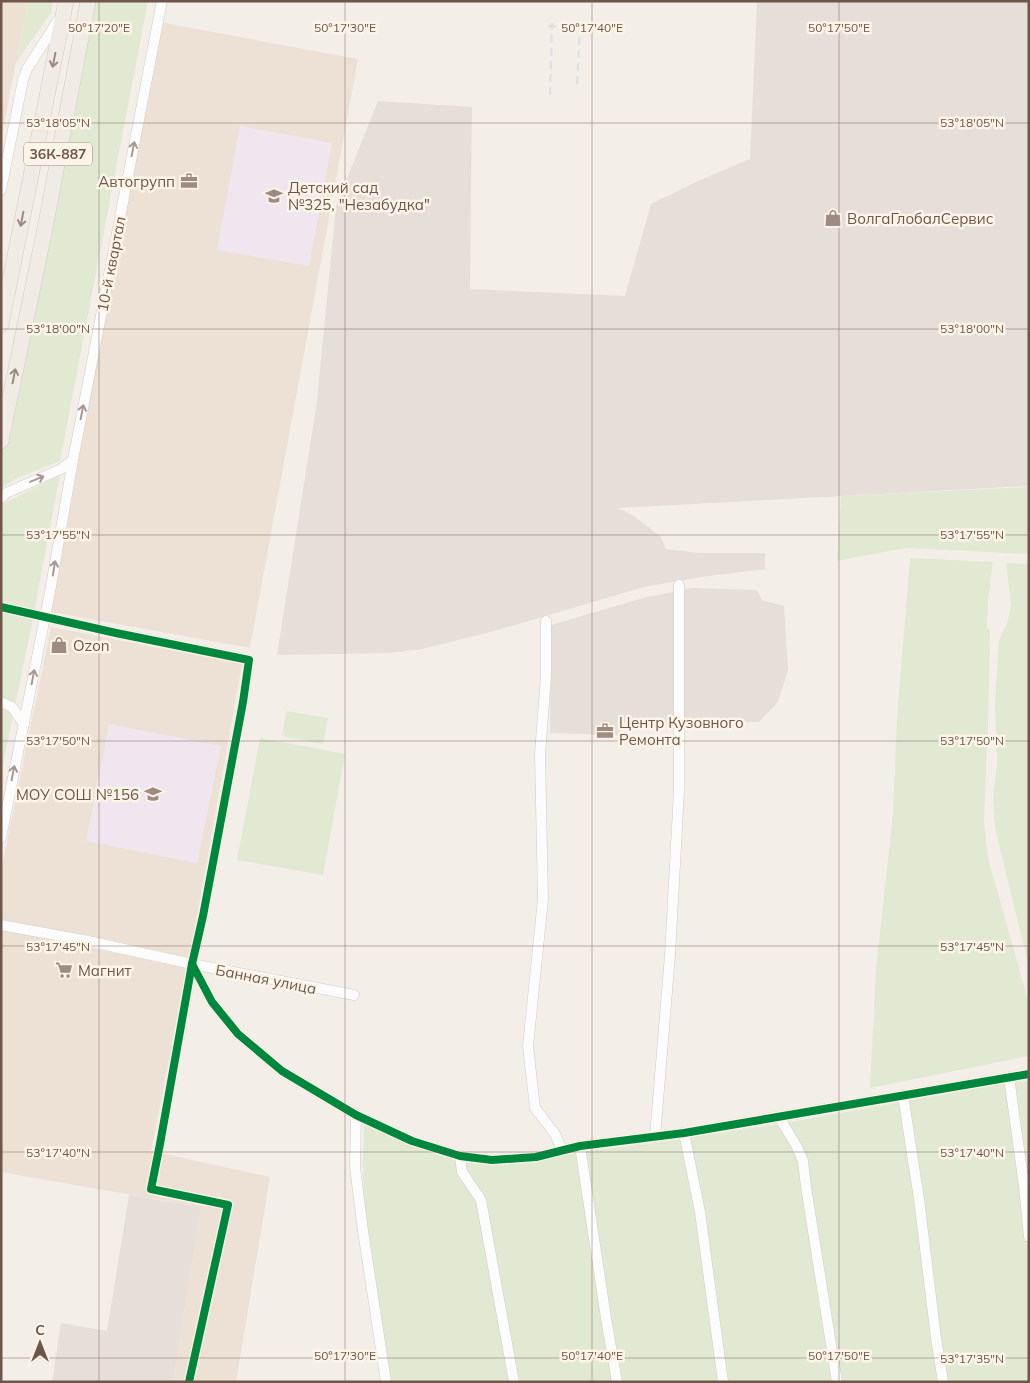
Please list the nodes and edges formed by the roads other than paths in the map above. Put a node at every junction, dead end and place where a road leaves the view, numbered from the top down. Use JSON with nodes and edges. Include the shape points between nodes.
{"nodes":[{"id":1,"x":88,"y":1,"type":"edge"},
{"id":2,"x":162,"y":1,"type":"edge"},
{"id":3,"x":65,"y":7,"type":"edge"},
{"id":4,"x":1,"y":190,"type":"edge"},
{"id":5,"x":1,"y":325,"type":"edge"},
{"id":6,"x":1,"y":441,"type":"edge"},
{"id":7,"x":73,"y":460,"type":"junction"},
{"id":8,"x":1,"y":498,"type":"edge"},
{"id":9,"x":679,"y":585,"type":"dead end"},
{"id":10,"x":1,"y":606,"type":"edge"},
{"id":11,"x":45,"y":616,"type":"junction"},
{"id":12,"x":546,"y":621,"type":"dead end"},
{"id":13,"x":1,"y":702,"type":"edge"},
{"id":14,"x":24,"y":724,"type":"junction"},
{"id":15,"x":1,"y":838,"type":"edge"},
{"id":16,"x":1,"y":925,"type":"edge"},
{"id":17,"x":192,"y":964,"type":"junction"},
{"id":18,"x":354,"y":996,"type":"dead end"},
{"id":19,"x":1029,"y":1074,"type":"edge"},
{"id":20,"x":1009,"y":1077,"type":"junction"},
{"id":21,"x":903,"y":1095,"type":"junction"},
{"id":22,"x":356,"y":1115,"type":"junction"},
{"id":23,"x":779,"y":1117,"type":"junction"},
{"id":24,"x":684,"y":1133,"type":"junction"},
{"id":25,"x":655,"y":1137,"type":"junction"},
{"id":26,"x":580,"y":1146,"type":"junction"},
{"id":27,"x":562,"y":1150,"type":"junction"},
{"id":28,"x":460,"y":1156,"type":"junction"},
{"id":29,"x":1029,"y":1237,"type":"edge"},
{"id":30,"x":189,"y":1382,"type":"edge"},
{"id":31,"x":386,"y":1382,"type":"edge"},
{"id":32,"x":514,"y":1382,"type":"edge"},
{"id":33,"x":617,"y":1382,"type":"edge"},
{"id":34,"x":723,"y":1382,"type":"edge"},
{"id":35,"x":837,"y":1382,"type":"edge"},
{"id":36,"x":943,"y":1382,"type":"edge"}],
"edges":[{"from":6,"to":1,"type":"main road","number":"36К-887","one_way":true},
{"from":7,"to":2,"type":"street","name":"10-й квартал","one_way":true},
{"from":3,"to":4,"type":"street","via":[[23,80]]},
{"from":3,"to":5,"type":"main road","number":"36К-887","one_way":true},
{"from":8,"to":7,"type":"street","one_way":true},
{"from":11,"to":7,"type":"street","name":"10-й квартал","one_way":true},
{"from":9,"to":25,"type":"street","via":[[679,791]]},
{"from":10,"to":11,"type":"street"},
{"from":14,"to":11,"type":"street","name":"10-й квартал","one_way":true},
{"from":11,"to":17,"type":"street","via":[[249,660]]},
{"from":12,"to":27,"type":"street","via":[[540,754],[543,899],[528,1046],[535,1108],[555,1134]]},
{"from":13,"to":14,"type":"street","via":[[12,706]]},
{"from":15,"to":14,"type":"street","name":"10-й квартал","one_way":true},
{"from":16,"to":17,"type":"street","name":"Банная улица"},
{"from":17,"to":18,"type":"street","name":"Банная улица"},
{"from":17,"to":22,"type":"street","via":[[212,1002],[238,1034],[282,1071]]},
{"from":17,"to":30,"type":"street","via":[[151,1189],[228,1205]]},
{"from":19,"to":20,"type":"street"},
{"from":20,"to":21,"type":"street"},
{"from":20,"to":29,"type":"street"},
{"from":21,"to":23,"type":"street"},
{"from":21,"to":36,"type":"street"},
{"from":22,"to":28,"type":"street","via":[[412,1141]]},
{"from":22,"to":31,"type":"street","via":[[355,1167]]},
{"from":23,"to":24,"type":"street"},
{"from":23,"to":35,"type":"street","via":[[803,1161]]},
{"from":24,"to":25,"type":"street"},
{"from":24,"to":34,"type":"street","via":[[700,1212]]},
{"from":25,"to":26,"type":"street"},
{"from":26,"to":27,"type":"street"},
{"from":26,"to":33,"type":"street"},
{"from":27,"to":28,"type":"street","via":[[536,1158],[492,1160]]},
{"from":28,"to":32,"type":"street","via":[[462,1172],[481,1200]]}]}
